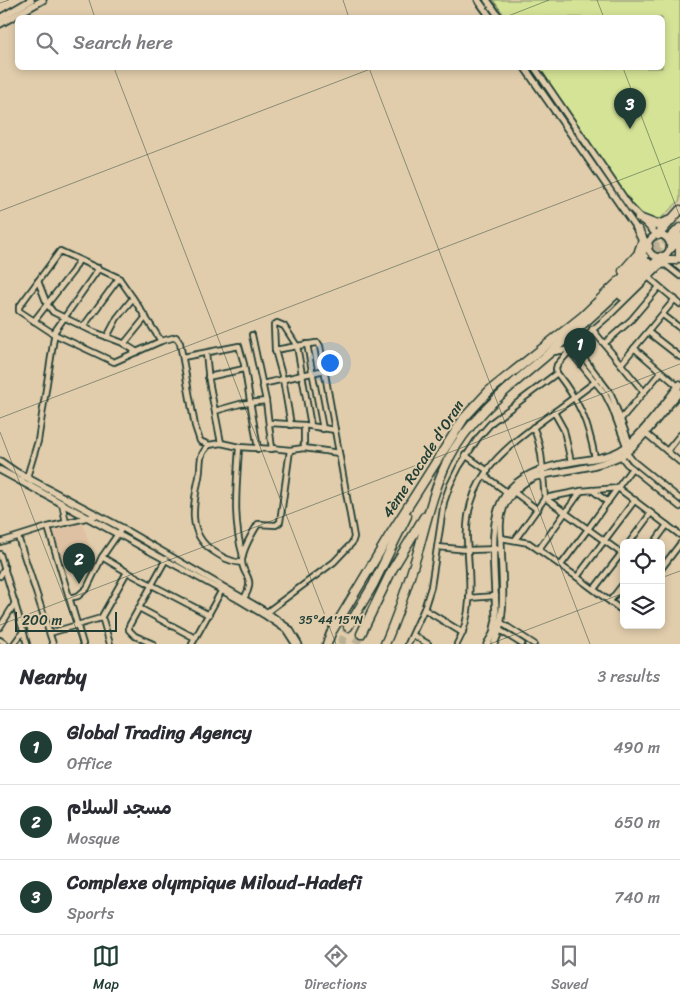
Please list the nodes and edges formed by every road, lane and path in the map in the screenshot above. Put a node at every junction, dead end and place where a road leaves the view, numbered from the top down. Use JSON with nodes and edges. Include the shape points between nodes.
{"nodes":[{"id":1,"x":43,"y":0,"type":"edge"},
{"id":2,"x":478,"y":0,"type":"edge"},
{"id":3,"x":487,"y":0,"type":"edge"},
{"id":4,"x":29,"y":2,"type":"edge"},
{"id":5,"x":489,"y":15,"type":"edge"},
{"id":6,"x":498,"y":15,"type":"edge"},
{"id":7,"x":0,"y":18,"type":"edge"},
{"id":8,"x":0,"y":24,"type":"edge"},
{"id":9,"x":526,"y":70,"type":"edge"},
{"id":10,"x":536,"y":70,"type":"edge"},
{"id":11,"x":680,"y":210,"type":"edge"},
{"id":12,"x":680,"y":217,"type":"edge"},
{"id":13,"x":639,"y":218,"type":"junction"},
{"id":14,"x":671,"y":220,"type":"junction"},
{"id":15,"x":680,"y":228,"type":"edge"},
{"id":16,"x":638,"y":230,"type":"junction"},
{"id":17,"x":666,"y":235,"type":"edge"},
{"id":18,"x":680,"y":241,"type":"edge"},
{"id":19,"x":648,"y":245,"type":"junction"},
{"id":20,"x":670,"y":248,"type":"junction"},
{"id":21,"x":662,"y":257,"type":"junction"},
{"id":22,"x":79,"y":260,"type":"junction"},
{"id":23,"x":679,"y":261,"type":"edge"},
{"id":24,"x":645,"y":264,"type":"junction"},
{"id":25,"x":100,"y":268,"type":"junction"},
{"id":26,"x":680,"y":276,"type":"edge"},
{"id":27,"x":119,"y":278,"type":"junction"},
{"id":28,"x":38,"y":281,"type":"junction"},
{"id":29,"x":659,"y":287,"type":"junction"},
{"id":30,"x":132,"y":298,"type":"junction"},
{"id":31,"x":674,"y":299,"type":"junction"},
{"id":32,"x":47,"y":304,"type":"junction"},
{"id":33,"x":680,"y":304,"type":"edge"},
{"id":34,"x":663,"y":315,"type":"junction"},
{"id":35,"x":146,"y":317,"type":"junction"},
{"id":36,"x":65,"y":318,"type":"junction"},
{"id":37,"x":34,"y":321,"type":"junction"},
{"id":38,"x":83,"y":326,"type":"junction"},
{"id":39,"x":680,"y":328,"type":"edge"},
{"id":40,"x":592,"y":329,"type":"junction"},
{"id":41,"x":648,"y":332,"type":"junction"},
{"id":42,"x":54,"y":334,"type":"junction"},
{"id":43,"x":252,"y":335,"type":"dead end"},
{"id":44,"x":107,"y":336,"type":"junction"},
{"id":45,"x":161,"y":341,"type":"junction"},
{"id":46,"x":573,"y":342,"type":"junction"},
{"id":47,"x":124,"y":344,"type":"junction"},
{"id":48,"x":307,"y":344,"type":"junction"},
{"id":49,"x":605,"y":344,"type":"junction"},
{"id":50,"x":297,"y":346,"type":"junction"},
{"id":51,"x":634,"y":348,"type":"junction"},
{"id":52,"x":680,"y":348,"type":"edge"},
{"id":53,"x":275,"y":350,"type":"junction"},
{"id":54,"x":570,"y":350,"type":"junction"},
{"id":55,"x":137,"y":352,"type":"junction"},
{"id":56,"x":206,"y":352,"type":"junction"},
{"id":57,"x":554,"y":352,"type":"junction"},
{"id":58,"x":676,"y":354,"type":"junction"},
{"id":59,"x":183,"y":357,"type":"junction"},
{"id":60,"x":680,"y":357,"type":"edge"},
{"id":61,"x":544,"y":358,"type":"junction"},
{"id":62,"x":622,"y":364,"type":"junction"},
{"id":63,"x":244,"y":369,"type":"junction"},
{"id":64,"x":325,"y":370,"type":"junction"},
{"id":65,"x":661,"y":372,"type":"junction"},
{"id":66,"x":312,"y":373,"type":"junction"},
{"id":67,"x":557,"y":373,"type":"junction"},
{"id":68,"x":303,"y":375,"type":"junction"},
{"id":69,"x":208,"y":377,"type":"junction"},
{"id":70,"x":283,"y":379,"type":"junction"},
{"id":71,"x":598,"y":380,"type":"junction"},
{"id":72,"x":262,"y":384,"type":"junction"},
{"id":73,"x":680,"y":387,"type":"edge"},
{"id":74,"x":643,"y":391,"type":"junction"},
{"id":75,"x":575,"y":397,"type":"junction"},
{"id":76,"x":266,"y":401,"type":"junction"},
{"id":77,"x":251,"y":404,"type":"junction"},
{"id":78,"x":215,"y":411,"type":"junction"},
{"id":79,"x":554,"y":412,"type":"junction"},
{"id":80,"x":622,"y":419,"type":"junction"},
{"id":81,"x":270,"y":423,"type":"junction"},
{"id":82,"x":291,"y":425,"type":"junction"},
{"id":83,"x":304,"y":425,"type":"junction"},
{"id":84,"x":311,"y":426,"type":"junction"},
{"id":85,"x":533,"y":427,"type":"junction"},
{"id":86,"x":323,"y":429,"type":"junction"},
{"id":87,"x":335,"y":430,"type":"junction"},
{"id":88,"x":644,"y":431,"type":"junction"},
{"id":89,"x":680,"y":434,"type":"edge"},
{"id":90,"x":221,"y":443,"type":"junction"},
{"id":91,"x":209,"y":445,"type":"junction"},
{"id":92,"x":239,"y":446,"type":"junction"},
{"id":93,"x":272,"y":448,"type":"junction"},
{"id":94,"x":304,"y":448,"type":"junction"},
{"id":95,"x":258,"y":449,"type":"junction"},
{"id":96,"x":625,"y":449,"type":"junction"},
{"id":97,"x":290,"y":450,"type":"junction"},
{"id":98,"x":667,"y":451,"type":"junction"},
{"id":99,"x":338,"y":453,"type":"junction"},
{"id":100,"x":465,"y":455,"type":"junction"},
{"id":101,"x":595,"y":458,"type":"junction"},
{"id":102,"x":0,"y":461,"type":"edge"},
{"id":103,"x":571,"y":462,"type":"junction"},
{"id":104,"x":680,"y":462,"type":"edge"},
{"id":105,"x":632,"y":468,"type":"junction"},
{"id":106,"x":0,"y":470,"type":"edge"},
{"id":107,"x":543,"y":472,"type":"junction"},
{"id":108,"x":486,"y":474,"type":"junction"},
{"id":109,"x":27,"y":477,"type":"junction"},
{"id":110,"x":618,"y":488,"type":"junction"},
{"id":111,"x":419,"y":489,"type":"junction"},
{"id":112,"x":592,"y":490,"type":"junction"},
{"id":113,"x":581,"y":491,"type":"junction"},
{"id":114,"x":511,"y":493,"type":"junction"},
{"id":115,"x":545,"y":498,"type":"junction"},
{"id":116,"x":680,"y":499,"type":"edge"},
{"id":117,"x":635,"y":500,"type":"junction"},
{"id":118,"x":608,"y":502,"type":"junction"},
{"id":119,"x":62,"y":503,"type":"junction"},
{"id":120,"x":680,"y":507,"type":"edge"},
{"id":121,"x":430,"y":508,"type":"junction"},
{"id":122,"x":538,"y":510,"type":"junction"},
{"id":123,"x":566,"y":513,"type":"junction"},
{"id":124,"x":651,"y":513,"type":"junction"},
{"id":125,"x":98,"y":515,"type":"junction"},
{"id":126,"x":90,"y":517,"type":"junction"},
{"id":127,"x":66,"y":523,"type":"junction"},
{"id":128,"x":667,"y":525,"type":"junction"},
{"id":129,"x":48,"y":527,"type":"junction"},
{"id":130,"x":588,"y":530,"type":"junction"},
{"id":131,"x":120,"y":531,"type":"junction"},
{"id":132,"x":680,"y":535,"type":"edge"},
{"id":133,"x":18,"y":537,"type":"junction"},
{"id":134,"x":501,"y":538,"type":"junction"},
{"id":135,"x":632,"y":539,"type":"edge"},
{"id":136,"x":657,"y":539,"type":"edge"},
{"id":137,"x":515,"y":540,"type":"junction"},
{"id":138,"x":604,"y":541,"type":"junction"},
{"id":139,"x":0,"y":542,"type":"edge"},
{"id":140,"x":680,"y":544,"type":"edge"},
{"id":141,"x":438,"y":547,"type":"junction"},
{"id":142,"x":497,"y":549,"type":"junction"},
{"id":143,"x":539,"y":549,"type":"junction"},
{"id":144,"x":468,"y":550,"type":"junction"},
{"id":145,"x":620,"y":551,"type":"edge"},
{"id":146,"x":0,"y":554,"type":"edge"},
{"id":147,"x":169,"y":554,"type":"junction"},
{"id":148,"x":242,"y":556,"type":"junction"},
{"id":149,"x":102,"y":557,"type":"junction"},
{"id":150,"x":620,"y":557,"type":"edge"},
{"id":151,"x":166,"y":560,"type":"junction"},
{"id":152,"x":242,"y":563,"type":"junction"},
{"id":153,"x":561,"y":564,"type":"junction"},
{"id":154,"x":665,"y":564,"type":"edge"},
{"id":155,"x":5,"y":568,"type":"junction"},
{"id":156,"x":127,"y":572,"type":"junction"},
{"id":157,"x":0,"y":576,"type":"edge"},
{"id":158,"x":577,"y":577,"type":"junction"},
{"id":159,"x":152,"y":584,"type":"junction"},
{"id":160,"x":623,"y":584,"type":"edge"},
{"id":161,"x":222,"y":588,"type":"junction"},
{"id":162,"x":594,"y":589,"type":"junction"},
{"id":163,"x":496,"y":596,"type":"junction"},
{"id":164,"x":69,"y":598,"type":"junction"},
{"id":165,"x":469,"y":598,"type":"junction"},
{"id":166,"x":243,"y":600,"type":"junction"},
{"id":167,"x":610,"y":601,"type":"junction"},
{"id":168,"x":15,"y":603,"type":"junction"},
{"id":169,"x":138,"y":608,"type":"junction"},
{"id":170,"x":424,"y":609,"type":"junction"},
{"id":171,"x":620,"y":609,"type":"edge"},
{"id":172,"x":267,"y":612,"type":"junction"},
{"id":173,"x":209,"y":615,"type":"junction"},
{"id":174,"x":101,"y":618,"type":"junction"},
{"id":175,"x":498,"y":622,"type":"junction"},
{"id":176,"x":77,"y":624,"type":"junction"},
{"id":177,"x":0,"y":627,"type":"edge"},
{"id":178,"x":348,"y":627,"type":"tunnel mouth"},
{"id":179,"x":497,"y":629,"type":"junction"},
{"id":180,"x":24,"y":630,"type":"junction"},
{"id":181,"x":463,"y":632,"type":"junction"},
{"id":182,"x":50,"y":633,"type":"junction"},
{"id":183,"x":361,"y":634,"type":"tunnel mouth"},
{"id":184,"x":413,"y":635,"type":"junction"},
{"id":185,"x":195,"y":638,"type":"junction"},
{"id":186,"x":0,"y":640,"type":"edge"},
{"id":187,"x":295,"y":641,"type":"edge"},
{"id":188,"x":6,"y":644,"type":"edge"},
{"id":189,"x":14,"y":644,"type":"edge"},
{"id":190,"x":28,"y":644,"type":"edge"},
{"id":191,"x":53,"y":644,"type":"edge"},
{"id":192,"x":82,"y":644,"type":"edge"},
{"id":193,"x":110,"y":644,"type":"edge"},
{"id":194,"x":152,"y":644,"type":"edge"},
{"id":195,"x":192,"y":644,"type":"edge"},
{"id":196,"x":299,"y":644,"type":"edge"},
{"id":197,"x":327,"y":644,"type":"edge"},
{"id":198,"x":385,"y":644,"type":"edge"},
{"id":199,"x":408,"y":644,"type":"edge"},
{"id":200,"x":428,"y":644,"type":"edge"},
{"id":201,"x":457,"y":644,"type":"edge"},
{"id":202,"x":487,"y":644,"type":"edge"},
{"id":203,"x":494,"y":644,"type":"edge"},
{"id":204,"x":522,"y":644,"type":"edge"},
{"id":205,"x":534,"y":644,"type":"edge"}],
"edges":[{"from":1,"to":4,"type":"main road"},
{"from":2,"to":5,"type":"main road"},
{"from":3,"to":6,"type":"main road"},
{"from":4,"to":7,"type":"main road"},
{"from":4,"to":8,"type":"main road"},
{"from":9,"to":16,"type":"main road"},
{"from":10,"to":13,"type":"main road"},
{"from":11,"to":14,"type":"highway"},
{"from":12,"to":17,"type":"highway"},
{"from":13,"to":14,"type":"highway","via":[[657,225]]},
{"from":13,"to":17,"type":"main road"},
{"from":14,"to":17,"type":"highway"},
{"from":15,"to":17,"type":"highway"},
{"from":16,"to":19,"type":"main road"},
{"from":16,"to":24,"type":"highway","via":[[643,240],[641,247]]},
{"from":17,"to":19,"type":"main road","via":[[651,238]]},
{"from":17,"to":20,"type":"highway"},
{"from":17,"to":20,"type":"main road"},
{"from":18,"to":23,"type":"highway"},
{"from":19,"to":21,"type":"main road","via":[[654,256]]},
{"from":19,"to":24,"type":"highway"},
{"from":20,"to":21,"type":"main road"},
{"from":20,"to":23,"type":"main road"},
{"from":21,"to":23,"type":"main road"},
{"from":21,"to":24,"type":"highway"},
{"from":22,"to":25,"type":"street"},
{"from":22,"to":28,"type":"street","via":[[60,251]]},
{"from":22,"to":32,"type":"street"},
{"from":23,"to":24,"type":"highway"},
{"from":24,"to":26,"type":"street","via":[[666,265]]},
{"from":24,"to":29,"type":"street"},
{"from":24,"to":40,"type":"street","via":[[612,313]]},
{"from":24,"to":46,"type":"highway"},
{"from":24,"to":61,"type":"highway","name":"4ème Rocade d'Oran"},
{"from":24,"to":111,"type":"highway","name":"4ème Rocade d'Oran","via":[[481,399],[455,430]]},
{"from":25,"to":27,"type":"street"},
{"from":25,"to":36,"type":"street"},
{"from":27,"to":30,"type":"street"},
{"from":27,"to":38,"type":"street"},
{"from":28,"to":32,"type":"street"},
{"from":28,"to":37,"type":"street","via":[[19,307],[19,311]]},
{"from":29,"to":31,"type":"street"},
{"from":29,"to":49,"type":"street"},
{"from":30,"to":35,"type":"street"},
{"from":30,"to":44,"type":"street"},
{"from":31,"to":33,"type":"street"},
{"from":31,"to":34,"type":"street"},
{"from":32,"to":36,"type":"street","via":[[53,312]]},
{"from":32,"to":37,"type":"street"},
{"from":34,"to":39,"type":"street"},
{"from":34,"to":41,"type":"street"},
{"from":35,"to":45,"type":"street"},
{"from":35,"to":47,"type":"street"},
{"from":36,"to":38,"type":"street"},
{"from":36,"to":42,"type":"street"},
{"from":37,"to":42,"type":"street"},
{"from":38,"to":44,"type":"street"},
{"from":40,"to":46,"type":"street"},
{"from":40,"to":49,"type":"street"},
{"from":41,"to":51,"type":"street"},
{"from":41,"to":58,"type":"street"},
{"from":42,"to":55,"type":"street","via":[[114,362]]},
{"from":42,"to":109,"type":"street","via":[[38,441]]},
{"from":43,"to":72,"type":"street"},
{"from":44,"to":47,"type":"street"},
{"from":45,"to":55,"type":"street"},
{"from":45,"to":59,"type":"street","via":[[176,337]]},
{"from":46,"to":54,"type":"street"},
{"from":46,"to":57,"type":"highway"},
{"from":46,"to":71,"type":"street"},
{"from":47,"to":55,"type":"street"},
{"from":48,"to":50,"type":"street"},
{"from":48,"to":64,"type":"street","via":[[318,343]]},
{"from":48,"to":66,"type":"street"},
{"from":49,"to":62,"type":"street"},
{"from":50,"to":53,"type":"street"},
{"from":50,"to":53,"type":"street","via":[[284,326],[277,323],[274,325]]},
{"from":50,"to":68,"type":"street"},
{"from":51,"to":62,"type":"street"},
{"from":51,"to":65,"type":"street"},
{"from":52,"to":58,"type":"street"},
{"from":53,"to":70,"type":"street"},
{"from":54,"to":57,"type":"street"},
{"from":54,"to":67,"type":"street","via":[[557,365]]},
{"from":54,"to":71,"type":"street"},
{"from":56,"to":59,"type":"street"},
{"from":56,"to":63,"type":"street","via":[[240,346]]},
{"from":56,"to":69,"type":"street"},
{"from":57,"to":61,"type":"highway"},
{"from":58,"to":60,"type":"street"},
{"from":59,"to":91,"type":"street","via":[[195,426],[200,440]]},
{"from":61,"to":121,"type":"highway","name":"4ème Rocade d'Oran","via":[[492,402],[464,434],[447,461]]},
{"from":62,"to":74,"type":"street"},
{"from":63,"to":69,"type":"street"},
{"from":63,"to":77,"type":"street"},
{"from":64,"to":66,"type":"street"},
{"from":64,"to":87,"type":"street"},
{"from":65,"to":73,"type":"street"},
{"from":65,"to":74,"type":"street"},
{"from":66,"to":68,"type":"street"},
{"from":66,"to":86,"type":"street"},
{"from":67,"to":75,"type":"street"},
{"from":67,"to":100,"type":"street","via":[[492,422]]},
{"from":68,"to":70,"type":"street"},
{"from":68,"to":84,"type":"street"},
{"from":69,"to":78,"type":"street"},
{"from":70,"to":72,"type":"street"},
{"from":70,"to":82,"type":"street"},
{"from":71,"to":75,"type":"street"},
{"from":71,"to":80,"type":"street","via":[[614,398]]},
{"from":71,"to":96,"type":"street","via":[[612,408]]},
{"from":72,"to":76,"type":"street"},
{"from":73,"to":88,"type":"main road"},
{"from":74,"to":80,"type":"street"},
{"from":75,"to":79,"type":"street"},
{"from":75,"to":101,"type":"street","via":[[590,430]]},
{"from":76,"to":77,"type":"street"},
{"from":76,"to":81,"type":"street"},
{"from":77,"to":78,"type":"street"},
{"from":77,"to":95,"type":"street"},
{"from":78,"to":90,"type":"street"},
{"from":79,"to":85,"type":"street"},
{"from":79,"to":103,"type":"street","via":[[564,430]]},
{"from":80,"to":96,"type":"street"},
{"from":81,"to":82,"type":"street"},
{"from":81,"to":93,"type":"street"},
{"from":82,"to":83,"type":"street"},
{"from":83,"to":84,"type":"street"},
{"from":83,"to":94,"type":"street"},
{"from":84,"to":86,"type":"street"},
{"from":85,"to":107,"type":"street"},
{"from":85,"to":108,"type":"street","via":[[507,447]]},
{"from":86,"to":87,"type":"street"},
{"from":87,"to":99,"type":"street"},
{"from":88,"to":96,"type":"main road"},
{"from":88,"to":98,"type":"street"},
{"from":89,"to":98,"type":"street"},
{"from":90,"to":91,"type":"street"},
{"from":90,"to":92,"type":"street"},
{"from":91,"to":152,"type":"street","via":[[201,454],[194,494],[196,531],[210,549],[223,558]]},
{"from":92,"to":95,"type":"street"},
{"from":92,"to":148,"type":"street","via":[[236,513]]},
{"from":93,"to":95,"type":"street"},
{"from":93,"to":97,"type":"street"},
{"from":94,"to":97,"type":"street"},
{"from":94,"to":99,"type":"street"},
{"from":96,"to":101,"type":"main road"},
{"from":96,"to":105,"type":"street"},
{"from":96,"to":107,"type":"main road","via":[[597,465]]},
{"from":96,"to":116,"type":"street","via":[[633,461]]},
{"from":97,"to":148,"type":"street","via":[[280,522],[276,525],[258,524]]},
{"from":98,"to":104,"type":"street"},
{"from":99,"to":172,"type":"street","via":[[354,540],[334,562]]},
{"from":100,"to":108,"type":"street"},
{"from":100,"to":141,"type":"street","via":[[447,493]]},
{"from":101,"to":103,"type":"main road"},
{"from":102,"to":109,"type":"main road"},
{"from":103,"to":107,"type":"main road"},
{"from":105,"to":110,"type":"street"},
{"from":105,"to":120,"type":"street"},
{"from":106,"to":119,"type":"main road"},
{"from":107,"to":114,"type":"main road","via":[[522,478]]},
{"from":107,"to":115,"type":"street"},
{"from":108,"to":114,"type":"street"},
{"from":108,"to":144,"type":"street","via":[[472,498],[468,513]]},
{"from":109,"to":125,"type":"main road"},
{"from":110,"to":112,"type":"street"},
{"from":110,"to":117,"type":"street"},
{"from":110,"to":118,"type":"street"},
{"from":111,"to":178,"type":"highway","via":[[373,585]]},
{"from":111,"to":197,"type":"highway","name":"4ème Rocade d'Oran"},
{"from":112,"to":113,"type":"street"},
{"from":112,"to":118,"type":"street"},
{"from":113,"to":115,"type":"street"},
{"from":113,"to":123,"type":"street"},
{"from":114,"to":122,"type":"street"},
{"from":114,"to":134,"type":"main road","via":[[503,508]]},
{"from":114,"to":142,"type":"main road","via":[[497,510]]},
{"from":115,"to":122,"type":"street"},
{"from":115,"to":123,"type":"street"},
{"from":117,"to":124,"type":"street"},
{"from":117,"to":138,"type":"street"},
{"from":118,"to":130,"type":"street"},
{"from":119,"to":126,"type":"main road"},
{"from":119,"to":127,"type":"street"},
{"from":121,"to":183,"type":"highway","via":[[392,570]]},
{"from":121,"to":198,"type":"highway","name":"4ème Rocade d'Oran","via":[[409,581]]},
{"from":122,"to":137,"type":"street"},
{"from":123,"to":130,"type":"street"},
{"from":123,"to":143,"type":"street"},
{"from":124,"to":128,"type":"street"},
{"from":124,"to":135,"type":"street"},
{"from":125,"to":126,"type":"street"},
{"from":125,"to":131,"type":"main road"},
{"from":126,"to":127,"type":"street"},
{"from":126,"to":131,"type":"main road"},
{"from":127,"to":129,"type":"street"},
{"from":128,"to":132,"type":"street"},
{"from":128,"to":136,"type":"street"},
{"from":129,"to":133,"type":"street"},
{"from":129,"to":164,"type":"street"},
{"from":130,"to":138,"type":"street"},
{"from":130,"to":153,"type":"street"},
{"from":131,"to":147,"type":"street"},
{"from":131,"to":149,"type":"street"},
{"from":131,"to":151,"type":"street"},
{"from":133,"to":139,"type":"street"},
{"from":133,"to":182,"type":"street"},
{"from":134,"to":137,"type":"street"},
{"from":134,"to":142,"type":"main road"},
{"from":137,"to":143,"type":"street"},
{"from":138,"to":145,"type":"street"},
{"from":138,"to":158,"type":"street"},
{"from":140,"to":154,"type":"street"},
{"from":141,"to":144,"type":"street"},
{"from":141,"to":170,"type":"street"},
{"from":142,"to":144,"type":"street"},
{"from":142,"to":163,"type":"main road"},
{"from":142,"to":175,"type":"main road"},
{"from":143,"to":153,"type":"street"},
{"from":144,"to":165,"type":"street"},
{"from":146,"to":155,"type":"street"},
{"from":147,"to":151,"type":"street"},
{"from":147,"to":161,"type":"street"},
{"from":148,"to":152,"type":"street"},
{"from":149,"to":156,"type":"street"},
{"from":149,"to":164,"type":"street","via":[[83,593]]},
{"from":150,"to":162,"type":"street"},
{"from":151,"to":159,"type":"street"},
{"from":151,"to":161,"type":"street"},
{"from":152,"to":166,"type":"street","via":[[249,578]]},
{"from":153,"to":158,"type":"street"},
{"from":155,"to":157,"type":"street"},
{"from":155,"to":168,"type":"street"},
{"from":156,"to":159,"type":"street"},
{"from":156,"to":174,"type":"street"},
{"from":158,"to":162,"type":"street"},
{"from":159,"to":169,"type":"street"},
{"from":159,"to":173,"type":"street"},
{"from":160,"to":167,"type":"street"},
{"from":161,"to":166,"type":"street"},
{"from":161,"to":173,"type":"street"},
{"from":162,"to":167,"type":"street"},
{"from":163,"to":165,"type":"street"},
{"from":163,"to":175,"type":"main road"},
{"from":164,"to":176,"type":"street"},
{"from":165,"to":181,"type":"street"},
{"from":166,"to":172,"type":"street"},
{"from":166,"to":187,"type":"street","via":[[286,630]]},
{"from":167,"to":171,"type":"street"},
{"from":168,"to":177,"type":"street"},
{"from":168,"to":180,"type":"street"},
{"from":169,"to":185,"type":"street"},
{"from":169,"to":194,"type":"street","via":[[128,630]]},
{"from":170,"to":181,"type":"street"},
{"from":170,"to":184,"type":"street"},
{"from":172,"to":187,"type":"street","via":[[290,629]]},
{"from":173,"to":185,"type":"street"},
{"from":174,"to":176,"type":"street"},
{"from":174,"to":193,"type":"street"},
{"from":175,"to":179,"type":"main road"},
{"from":175,"to":205,"type":"street"},
{"from":176,"to":182,"type":"street"},
{"from":176,"to":192,"type":"street"},
{"from":179,"to":202,"type":"main road"},
{"from":179,"to":203,"type":"main road"},
{"from":179,"to":204,"type":"street"},
{"from":180,"to":189,"type":"street"},
{"from":180,"to":190,"type":"street"},
{"from":181,"to":201,"type":"street"},
{"from":182,"to":191,"type":"street"},
{"from":184,"to":199,"type":"street"},
{"from":184,"to":200,"type":"street"},
{"from":185,"to":195,"type":"street"},
{"from":186,"to":188,"type":"street"},
{"from":187,"to":196,"type":"street"}]}
